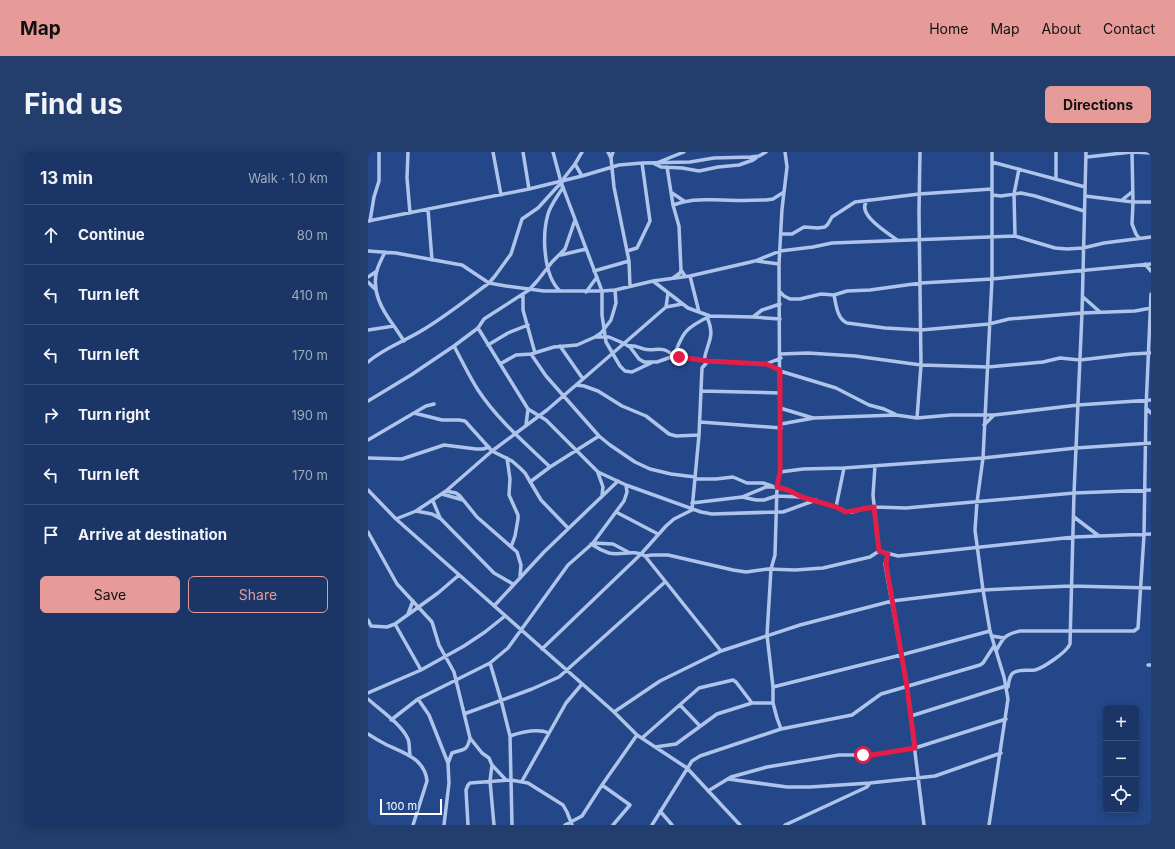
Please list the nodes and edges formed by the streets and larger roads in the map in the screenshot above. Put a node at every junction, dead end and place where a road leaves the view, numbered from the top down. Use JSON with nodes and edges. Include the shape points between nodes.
{"nodes":[{"id":1,"x":379,"y":152,"type":"edge"},
{"id":2,"x":408,"y":152,"type":"edge"},
{"id":3,"x":493,"y":152,"type":"edge"},
{"id":4,"x":523,"y":152,"type":"edge"},
{"id":5,"x":552,"y":152,"type":"edge"},
{"id":6,"x":582,"y":152,"type":"edge"},
{"id":7,"x":608,"y":152,"type":"edge"},
{"id":8,"x":613,"y":152,"type":"edge"},
{"id":9,"x":682,"y":152,"type":"edge"},
{"id":10,"x":766,"y":152,"type":"edge"},
{"id":11,"x":784,"y":152,"type":"edge"},
{"id":12,"x":920,"y":152,"type":"edge"},
{"id":13,"x":992,"y":152,"type":"edge"},
{"id":14,"x":1056,"y":152,"type":"edge"},
{"id":15,"x":1132,"y":152,"type":"edge"},
{"id":16,"x":1151,"y":153,"type":"edge"},
{"id":17,"x":1086,"y":154,"type":"edge"},
{"id":18,"x":759,"y":156,"type":"junction"},
{"id":19,"x":611,"y":158,"type":"junction"},
{"id":20,"x":992,"y":162,"type":"junction"},
{"id":21,"x":642,"y":163,"type":"junction"},
{"id":22,"x":654,"y":163,"type":"junction"},
{"id":23,"x":575,"y":164,"type":"junction"},
{"id":24,"x":612,"y":167,"type":"junction"},
{"id":25,"x":667,"y":168,"type":"junction"},
{"id":26,"x":1019,"y":169,"type":"junction"},
{"id":27,"x":582,"y":176,"type":"junction"},
{"id":28,"x":1056,"y":179,"type":"junction"},
{"id":29,"x":562,"y":183,"type":"junction"},
{"id":30,"x":1085,"y":187,"type":"junction"},
{"id":31,"x":528,"y":189,"type":"junction"},
{"id":32,"x":992,"y":189,"type":"junction"},
{"id":33,"x":784,"y":192,"type":"junction"},
{"id":34,"x":1132,"y":192,"type":"junction"},
{"id":35,"x":672,"y":193,"type":"junction"},
{"id":36,"x":919,"y":194,"type":"junction"},
{"id":37,"x":1014,"y":194,"type":"junction"},
{"id":38,"x":501,"y":195,"type":"junction"},
{"id":39,"x":992,"y":195,"type":"junction"},
{"id":40,"x":1085,"y":196,"type":"junction"},
{"id":41,"x":869,"y":200,"type":"junction"},
{"id":42,"x":1122,"y":200,"type":"junction"},
{"id":43,"x":684,"y":201,"type":"junction"},
{"id":44,"x":1133,"y":202,"type":"junction"},
{"id":45,"x":1151,"y":202,"type":"edge"},
{"id":46,"x":673,"y":205,"type":"junction"},
{"id":47,"x":428,"y":209,"type":"junction"},
{"id":48,"x":1084,"y":211,"type":"junction"},
{"id":49,"x":410,"y":213,"type":"junction"},
{"id":50,"x":575,"y":220,"type":"junction"},
{"id":51,"x":369,"y":221,"type":"edge"},
{"id":52,"x":781,"y":234,"type":"junction"},
{"id":53,"x":1015,"y":236,"type":"junction"},
{"id":54,"x":1151,"y":236,"type":"edge"},
{"id":55,"x":992,"y":238,"type":"junction"},
{"id":56,"x":1139,"y":238,"type":"junction"},
{"id":57,"x":898,"y":240,"type":"junction"},
{"id":58,"x":920,"y":240,"type":"junction"},
{"id":59,"x":1083,"y":248,"type":"junction"},
{"id":60,"x":586,"y":249,"type":"junction"},
{"id":61,"x":627,"y":251,"type":"junction"},
{"id":62,"x":780,"y":251,"type":"junction"},
{"id":63,"x":368,"y":252,"type":"edge"},
{"id":64,"x":385,"y":252,"type":"junction"},
{"id":65,"x":560,"y":255,"type":"junction"},
{"id":66,"x":432,"y":260,"type":"junction"},
{"id":67,"x":629,"y":261,"type":"junction"},
{"id":68,"x":756,"y":261,"type":"junction"},
{"id":69,"x":779,"y":264,"type":"junction"},
{"id":70,"x":1146,"y":264,"type":"junction"},
{"id":71,"x":1151,"y":264,"type":"edge"},
{"id":72,"x":548,"y":266,"type":"junction"},
{"id":73,"x":681,"y":270,"type":"junction"},
{"id":74,"x":377,"y":271,"type":"junction"},
{"id":75,"x":594,"y":271,"type":"junction"},
{"id":76,"x":1083,"y":271,"type":"junction"},
{"id":77,"x":1151,"y":271,"type":"edge"},
{"id":78,"x":685,"y":276,"type":"junction"},
{"id":79,"x":690,"y":276,"type":"junction"},
{"id":80,"x":368,"y":277,"type":"edge"},
{"id":81,"x":597,"y":278,"type":"junction"},
{"id":82,"x":670,"y":279,"type":"junction"},
{"id":83,"x":992,"y":279,"type":"junction"},
{"id":84,"x":653,"y":281,"type":"junction"},
{"id":85,"x":368,"y":282,"type":"edge"},
{"id":86,"x":489,"y":283,"type":"junction"},
{"id":87,"x":921,"y":283,"type":"junction"},
{"id":88,"x":630,"y":286,"type":"junction"},
{"id":89,"x":375,"y":289,"type":"junction"},
{"id":90,"x":529,"y":290,"type":"junction"},
{"id":91,"x":615,"y":290,"type":"junction"},
{"id":92,"x":560,"y":291,"type":"junction"},
{"id":93,"x":602,"y":291,"type":"junction"},
{"id":94,"x":586,"y":292,"type":"junction"},
{"id":95,"x":780,"y":292,"type":"junction"},
{"id":96,"x":668,"y":293,"type":"junction"},
{"id":97,"x":1151,"y":294,"type":"edge"},
{"id":98,"x":523,"y":295,"type":"junction"},
{"id":99,"x":834,"y":295,"type":"junction"},
{"id":100,"x":1083,"y":297,"type":"junction"},
{"id":101,"x":682,"y":304,"type":"junction"},
{"id":102,"x":780,"y":304,"type":"junction"},
{"id":103,"x":666,"y":307,"type":"junction"},
{"id":104,"x":1151,"y":308,"type":"edge"},
{"id":105,"x":699,"y":312,"type":"junction"},
{"id":106,"x":1100,"y":312,"type":"junction"},
{"id":107,"x":1082,"y":313,"type":"junction"},
{"id":108,"x":709,"y":317,"type":"junction"},
{"id":109,"x":753,"y":317,"type":"junction"},
{"id":110,"x":780,"y":319,"type":"junction"},
{"id":111,"x":989,"y":324,"type":"junction"},
{"id":112,"x":528,"y":325,"type":"junction"},
{"id":113,"x":394,"y":326,"type":"junction"},
{"id":114,"x":478,"y":328,"type":"junction"},
{"id":115,"x":368,"y":330,"type":"edge"},
{"id":116,"x":604,"y":330,"type":"junction"},
{"id":117,"x":921,"y":330,"type":"junction"},
{"id":118,"x":604,"y":336,"type":"junction"},
{"id":119,"x":595,"y":337,"type":"junction"},
{"id":120,"x":404,"y":341,"type":"junction"},
{"id":121,"x":623,"y":343,"type":"junction"},
{"id":122,"x":488,"y":345,"type":"junction"},
{"id":123,"x":454,"y":346,"type":"junction"},
{"id":124,"x":560,"y":346,"type":"junction"},
{"id":125,"x":628,"y":346,"type":"junction"},
{"id":126,"x":535,"y":352,"type":"junction"},
{"id":127,"x":612,"y":353,"type":"junction"},
{"id":128,"x":1150,"y":353,"type":"edge"},
{"id":129,"x":531,"y":354,"type":"junction"},
{"id":130,"x":674,"y":356,"type":"junction"},
{"id":131,"x":780,"y":356,"type":"junction"},
{"id":132,"x":693,"y":360,"type":"junction"},
{"id":133,"x":1080,"y":360,"type":"junction"},
{"id":134,"x":704,"y":361,"type":"junction"},
{"id":135,"x":708,"y":361,"type":"junction"},
{"id":136,"x":368,"y":362,"type":"edge"},
{"id":137,"x":651,"y":363,"type":"junction"},
{"id":138,"x":500,"y":364,"type":"junction"},
{"id":139,"x":766,"y":364,"type":"junction"},
{"id":140,"x":921,"y":365,"type":"junction"},
{"id":141,"x":988,"y":367,"type":"junction"},
{"id":142,"x":702,"y":368,"type":"junction"},
{"id":143,"x":780,"y":371,"type":"junction"},
{"id":144,"x":583,"y":380,"type":"junction"},
{"id":145,"x":576,"y":385,"type":"junction"},
{"id":146,"x":701,"y":392,"type":"junction"},
{"id":147,"x":780,"y":393,"type":"junction"},
{"id":148,"x":563,"y":396,"type":"junction"},
{"id":149,"x":1146,"y":400,"type":"junction"},
{"id":150,"x":1151,"y":400,"type":"edge"},
{"id":151,"x":368,"y":401,"type":"edge"},
{"id":152,"x":434,"y":404,"type":"dead end"},
{"id":153,"x":1078,"y":405,"type":"junction"},
{"id":154,"x":780,"y":408,"type":"junction"},
{"id":155,"x":1146,"y":408,"type":"junction"},
{"id":156,"x":528,"y":410,"type":"junction"},
{"id":157,"x":414,"y":413,"type":"junction"},
{"id":158,"x":1151,"y":413,"type":"edge"},
{"id":159,"x":540,"y":415,"type":"junction"},
{"id":160,"x":896,"y":415,"type":"junction"},
{"id":161,"x":994,"y":415,"type":"junction"},
{"id":162,"x":985,"y":416,"type":"junction"},
{"id":163,"x":814,"y":418,"type":"junction"},
{"id":164,"x":915,"y":418,"type":"junction"},
{"id":165,"x":700,"y":422,"type":"junction"},
{"id":166,"x":526,"y":425,"type":"junction"},
{"id":167,"x":984,"y":425,"type":"junction"},
{"id":168,"x":780,"y":426,"type":"junction"},
{"id":169,"x":515,"y":434,"type":"junction"},
{"id":170,"x":699,"y":435,"type":"junction"},
{"id":171,"x":599,"y":436,"type":"junction"},
{"id":172,"x":368,"y":440,"type":"edge"},
{"id":173,"x":1145,"y":443,"type":"junction"},
{"id":174,"x":1151,"y":443,"type":"edge"},
{"id":175,"x":1076,"y":448,"type":"junction"},
{"id":176,"x":491,"y":449,"type":"junction"},
{"id":177,"x":576,"y":451,"type":"junction"},
{"id":178,"x":368,"y":458,"type":"edge"},
{"id":179,"x":507,"y":458,"type":"junction"},
{"id":180,"x":983,"y":458,"type":"junction"},
{"id":181,"x":875,"y":466,"type":"junction"},
{"id":182,"x":550,"y":467,"type":"junction"},
{"id":183,"x":844,"y":468,"type":"junction"},
{"id":184,"x":696,"y":470,"type":"junction"},
{"id":185,"x":598,"y":472,"type":"junction"},
{"id":186,"x":780,"y":472,"type":"junction"},
{"id":187,"x":686,"y":476,"type":"junction"},
{"id":188,"x":695,"y":478,"type":"junction"},
{"id":189,"x":618,"y":481,"type":"junction"},
{"id":190,"x":530,"y":482,"type":"junction"},
{"id":191,"x":626,"y":485,"type":"junction"},
{"id":192,"x":775,"y":487,"type":"junction"},
{"id":193,"x":368,"y":490,"type":"edge"},
{"id":194,"x":1144,"y":490,"type":"junction"},
{"id":195,"x":1151,"y":490,"type":"edge"},
{"id":196,"x":444,"y":492,"type":"junction"},
{"id":197,"x":1074,"y":493,"type":"junction"},
{"id":198,"x":602,"y":495,"type":"junction"},
{"id":199,"x":776,"y":496,"type":"junction"},
{"id":200,"x":742,"y":497,"type":"junction"},
{"id":201,"x":802,"y":497,"type":"junction"},
{"id":202,"x":816,"y":500,"type":"junction"},
{"id":203,"x":433,"y":501,"type":"junction"},
{"id":204,"x":977,"y":502,"type":"junction"},
{"id":205,"x":692,"y":503,"type":"junction"},
{"id":206,"x":836,"y":507,"type":"junction"},
{"id":207,"x":874,"y":507,"type":"junction"},
{"id":208,"x":692,"y":510,"type":"junction"},
{"id":209,"x":416,"y":512,"type":"junction"},
{"id":210,"x":616,"y":512,"type":"junction"},
{"id":211,"x":776,"y":512,"type":"junction"},
{"id":212,"x":1074,"y":517,"type":"junction"},
{"id":213,"x":441,"y":519,"type":"junction"},
{"id":214,"x":396,"y":520,"type":"junction"},
{"id":215,"x":568,"y":528,"type":"junction"},
{"id":216,"x":368,"y":532,"type":"edge"},
{"id":217,"x":658,"y":534,"type":"junction"},
{"id":218,"x":1151,"y":534,"type":"edge"},
{"id":219,"x":1144,"y":535,"type":"junction"},
{"id":220,"x":1099,"y":536,"type":"junction"},
{"id":221,"x":1074,"y":537,"type":"junction"},
{"id":222,"x":592,"y":544,"type":"junction"},
{"id":223,"x":511,"y":547,"type":"junction"},
{"id":224,"x":976,"y":547,"type":"junction"},
{"id":225,"x":879,"y":551,"type":"junction"},
{"id":226,"x":630,"y":553,"type":"junction"},
{"id":227,"x":888,"y":554,"type":"junction"},
{"id":228,"x":643,"y":555,"type":"junction"},
{"id":229,"x":772,"y":569,"type":"junction"},
{"id":230,"x":459,"y":575,"type":"junction"},
{"id":231,"x":520,"y":576,"type":"junction"},
{"id":232,"x":665,"y":582,"type":"junction"},
{"id":233,"x":513,"y":584,"type":"junction"},
{"id":234,"x":1071,"y":586,"type":"junction"},
{"id":235,"x":1141,"y":588,"type":"junction"},
{"id":236,"x":1151,"y":588,"type":"edge"},
{"id":237,"x":983,"y":590,"type":"junction"},
{"id":238,"x":413,"y":601,"type":"junction"},
{"id":239,"x":892,"y":601,"type":"junction"},
{"id":240,"x":494,"y":606,"type":"junction"},
{"id":241,"x":418,"y":608,"type":"junction"},
{"id":242,"x":408,"y":614,"type":"junction"},
{"id":243,"x":505,"y":616,"type":"junction"},
{"id":244,"x":368,"y":620,"type":"edge"},
{"id":245,"x":395,"y":624,"type":"junction"},
{"id":246,"x":1070,"y":630,"type":"junction"},
{"id":247,"x":521,"y":631,"type":"junction"},
{"id":248,"x":990,"y":631,"type":"junction"},
{"id":249,"x":768,"y":635,"type":"junction"},
{"id":250,"x":992,"y":636,"type":"junction"},
{"id":251,"x":1004,"y":638,"type":"junction"},
{"id":252,"x":994,"y":646,"type":"junction"},
{"id":253,"x":542,"y":649,"type":"junction"},
{"id":254,"x":721,"y":651,"type":"junction"},
{"id":255,"x":996,"y":651,"type":"junction"},
{"id":256,"x":902,"y":655,"type":"junction"},
{"id":257,"x":445,"y":656,"type":"junction"},
{"id":258,"x":490,"y":663,"type":"junction"},
{"id":259,"x":421,"y":670,"type":"junction"},
{"id":260,"x":567,"y":670,"type":"junction"},
{"id":261,"x":456,"y":679,"type":"junction"},
{"id":262,"x":582,"y":684,"type":"junction"},
{"id":263,"x":773,"y":687,"type":"junction"},
{"id":264,"x":907,"y":687,"type":"junction"},
{"id":265,"x":1007,"y":687,"type":"junction"},
{"id":266,"x":368,"y":693,"type":"edge"},
{"id":267,"x":368,"y":699,"type":"edge"},
{"id":268,"x":418,"y":699,"type":"junction"},
{"id":269,"x":501,"y":700,"type":"junction"},
{"id":270,"x":773,"y":702,"type":"junction"},
{"id":271,"x":752,"y":703,"type":"junction"},
{"id":272,"x":680,"y":705,"type":"junction"},
{"id":273,"x":614,"y":712,"type":"junction"},
{"id":274,"x":464,"y":714,"type":"junction"},
{"id":275,"x":911,"y":716,"type":"junction"},
{"id":276,"x":1006,"y":719,"type":"junction"},
{"id":277,"x":391,"y":720,"type":"junction"},
{"id":278,"x":700,"y":726,"type":"junction"},
{"id":279,"x":781,"y":729,"type":"junction"},
{"id":280,"x":549,"y":733,"type":"junction"},
{"id":281,"x":368,"y":734,"type":"edge"},
{"id":282,"x":637,"y":735,"type":"junction"},
{"id":283,"x":510,"y":736,"type":"junction"},
{"id":284,"x":470,"y":738,"type":"junction"},
{"id":285,"x":642,"y":738,"type":"junction"},
{"id":286,"x":655,"y":747,"type":"junction"},
{"id":287,"x":915,"y":748,"type":"junction"},
{"id":288,"x":1001,"y":753,"type":"junction"},
{"id":289,"x":410,"y":755,"type":"junction"},
{"id":290,"x":448,"y":763,"type":"junction"},
{"id":291,"x":492,"y":765,"type":"junction"},
{"id":292,"x":687,"y":768,"type":"junction"},
{"id":293,"x":918,"y":778,"type":"junction"},
{"id":294,"x":727,"y":779,"type":"junction"},
{"id":295,"x":506,"y":780,"type":"junction"},
{"id":296,"x":511,"y":780,"type":"junction"},
{"id":297,"x":522,"y":781,"type":"junction"},
{"id":298,"x":490,"y":782,"type":"junction"},
{"id":299,"x":870,"y":783,"type":"junction"},
{"id":300,"x":602,"y":785,"type":"junction"},
{"id":301,"x":708,"y":792,"type":"junction"},
{"id":302,"x":660,"y":811,"type":"junction"},
{"id":303,"x":572,"y":824,"type":"edge"},
{"id":304,"x":413,"y":825,"type":"edge"},
{"id":305,"x":444,"y":825,"type":"edge"},
{"id":306,"x":468,"y":825,"type":"edge"},
{"id":307,"x":494,"y":825,"type":"edge"},
{"id":308,"x":512,"y":825,"type":"edge"},
{"id":309,"x":565,"y":825,"type":"edge"},
{"id":310,"x":613,"y":825,"type":"edge"},
{"id":311,"x":652,"y":825,"type":"edge"},
{"id":312,"x":672,"y":825,"type":"edge"},
{"id":313,"x":738,"y":825,"type":"edge"},
{"id":314,"x":785,"y":825,"type":"edge"},
{"id":315,"x":924,"y":825,"type":"edge"},
{"id":316,"x":989,"y":825,"type":"edge"}],
"edges":[{"from":1,"to":51,"type":"street","via":[[380,181]]},
{"from":2,"to":49,"type":"street"},
{"from":3,"to":38,"type":"street"},
{"from":4,"to":31,"type":"street"},
{"from":5,"to":29,"type":"street"},
{"from":6,"to":23,"type":"street"},
{"from":7,"to":19,"type":"street"},
{"from":8,"to":19,"type":"street"},
{"from":9,"to":22,"type":"street"},
{"from":10,"to":18,"type":"street"},
{"from":11,"to":33,"type":"street","via":[[787,167]]},
{"from":12,"to":36,"type":"street"},
{"from":13,"to":20,"type":"street"},
{"from":14,"to":28,"type":"street"},
{"from":15,"to":16,"type":"street"},
{"from":15,"to":17,"type":"street"},
{"from":15,"to":34,"type":"street"},
{"from":17,"to":30,"type":"street"},
{"from":18,"to":22,"type":"street"},
{"from":18,"to":25,"type":"street","via":[[739,165],[703,171]]},
{"from":19,"to":24,"type":"street"},
{"from":20,"to":26,"type":"street"},
{"from":20,"to":32,"type":"street"},
{"from":21,"to":22,"type":"street"},
{"from":21,"to":24,"type":"street"},
{"from":21,"to":61,"type":"street","via":[[650,221],[636,248]]},
{"from":22,"to":25,"type":"street"},
{"from":23,"to":27,"type":"street"},
{"from":23,"to":29,"type":"street"},
{"from":24,"to":27,"type":"street"},
{"from":24,"to":61,"type":"street"},
{"from":25,"to":35,"type":"street"},
{"from":26,"to":28,"type":"street"},
{"from":26,"to":37,"type":"street"},
{"from":27,"to":29,"type":"street"},
{"from":28,"to":30,"type":"street"},
{"from":29,"to":31,"type":"street"},
{"from":29,"to":50,"type":"street"},
{"from":29,"to":72,"type":"street","via":[[547,218],[544,240]]},
{"from":29,"to":86,"type":"street","via":[[538,208],[522,219],[511,254]]},
{"from":30,"to":40,"type":"street"},
{"from":31,"to":38,"type":"street"},
{"from":32,"to":36,"type":"street"},
{"from":32,"to":39,"type":"street"},
{"from":33,"to":43,"type":"street","via":[[766,200]]},
{"from":33,"to":52,"type":"street"},
{"from":34,"to":42,"type":"street"},
{"from":34,"to":44,"type":"street"},
{"from":35,"to":43,"type":"street"},
{"from":35,"to":46,"type":"street"},
{"from":36,"to":41,"type":"street"},
{"from":36,"to":58,"type":"street"},
{"from":37,"to":39,"type":"street"},
{"from":37,"to":48,"type":"street","via":[[1035,196]]},
{"from":37,"to":53,"type":"street"},
{"from":38,"to":47,"type":"street"},
{"from":39,"to":55,"type":"street"},
{"from":40,"to":42,"type":"street"},
{"from":40,"to":48,"type":"street"},
{"from":41,"to":52,"type":"street","via":[[853,202],[832,216],[825,227],[804,227],[792,234]]},
{"from":41,"to":57,"type":"street","via":[[864,208],[866,214]]},
{"from":42,"to":44,"type":"street"},
{"from":43,"to":46,"type":"street"},
{"from":44,"to":45,"type":"street"},
{"from":44,"to":56,"type":"street","via":[[1132,224]]},
{"from":46,"to":73,"type":"street","via":[[679,226]]},
{"from":47,"to":49,"type":"street"},
{"from":47,"to":66,"type":"street"},
{"from":48,"to":59,"type":"street"},
{"from":49,"to":51,"type":"street"},
{"from":50,"to":60,"type":"street"},
{"from":50,"to":65,"type":"street","via":[[567,245]]},
{"from":52,"to":62,"type":"street"},
{"from":53,"to":55,"type":"street"},
{"from":53,"to":59,"type":"street","via":[[1055,248]]},
{"from":54,"to":56,"type":"street"},
{"from":55,"to":58,"type":"street"},
{"from":55,"to":83,"type":"street"},
{"from":56,"to":59,"type":"street"},
{"from":57,"to":58,"type":"street"},
{"from":57,"to":62,"type":"street","via":[[832,243]]},
{"from":58,"to":87,"type":"street"},
{"from":59,"to":76,"type":"street"},
{"from":60,"to":65,"type":"street"},
{"from":60,"to":75,"type":"street"},
{"from":61,"to":67,"type":"street"},
{"from":62,"to":68,"type":"street"},
{"from":62,"to":69,"type":"street"},
{"from":63,"to":64,"type":"street"},
{"from":64,"to":66,"type":"street"},
{"from":64,"to":74,"type":"street"},
{"from":65,"to":72,"type":"street"},
{"from":66,"to":86,"type":"street","via":[[462,265]]},
{"from":67,"to":75,"type":"street"},
{"from":67,"to":88,"type":"street"},
{"from":68,"to":69,"type":"street"},
{"from":68,"to":79,"type":"street"},
{"from":69,"to":95,"type":"street"},
{"from":70,"to":71,"type":"street"},
{"from":70,"to":76,"type":"street"},
{"from":70,"to":77,"type":"street"},
{"from":72,"to":90,"type":"street"},
{"from":72,"to":92,"type":"street","via":[[554,286]]},
{"from":73,"to":78,"type":"street"},
{"from":73,"to":82,"type":"street"},
{"from":74,"to":80,"type":"street"},
{"from":74,"to":89,"type":"street"},
{"from":75,"to":81,"type":"street"},
{"from":76,"to":83,"type":"street"},
{"from":76,"to":100,"type":"street"},
{"from":78,"to":79,"type":"street"},
{"from":78,"to":82,"type":"street"},
{"from":79,"to":105,"type":"street"},
{"from":81,"to":93,"type":"street"},
{"from":81,"to":94,"type":"street"},
{"from":82,"to":84,"type":"street"},
{"from":83,"to":87,"type":"street"},
{"from":83,"to":111,"type":"street"},
{"from":84,"to":88,"type":"street"},
{"from":84,"to":96,"type":"street"},
{"from":85,"to":89,"type":"street"},
{"from":86,"to":90,"type":"street"},
{"from":86,"to":120,"type":"street"},
{"from":87,"to":99,"type":"street","via":[[847,291]]},
{"from":87,"to":117,"type":"street"},
{"from":88,"to":91,"type":"street"},
{"from":89,"to":113,"type":"street","via":[[379,303]]},
{"from":90,"to":92,"type":"street"},
{"from":90,"to":98,"type":"street"},
{"from":91,"to":93,"type":"street"},
{"from":91,"to":116,"type":"street","via":[[614,312]]},
{"from":92,"to":94,"type":"street"},
{"from":93,"to":94,"type":"street"},
{"from":93,"to":116,"type":"street"},
{"from":95,"to":99,"type":"street","via":[[790,299],[821,294]]},
{"from":95,"to":102,"type":"street"},
{"from":96,"to":101,"type":"street"},
{"from":96,"to":103,"type":"street"},
{"from":97,"to":104,"type":"street"},
{"from":98,"to":112,"type":"street"},
{"from":98,"to":114,"type":"street","via":[[488,316]]},
{"from":99,"to":117,"type":"street","via":[[842,321],[865,326]]},
{"from":100,"to":106,"type":"street"},
{"from":100,"to":107,"type":"street"},
{"from":101,"to":103,"type":"street"},
{"from":101,"to":105,"type":"street"},
{"from":102,"to":109,"type":"street","via":[[762,310]]},
{"from":102,"to":110,"type":"street"},
{"from":103,"to":121,"type":"street"},
{"from":104,"to":106,"type":"street"},
{"from":104,"to":128,"type":"street"},
{"from":105,"to":108,"type":"street"},
{"from":106,"to":107,"type":"street"},
{"from":107,"to":111,"type":"street","via":[[1009,319]]},
{"from":107,"to":133,"type":"street"},
{"from":108,"to":109,"type":"street"},
{"from":108,"to":130,"type":"street","via":[[684,333]]},
{"from":108,"to":134,"type":"street","via":[[712,335]]},
{"from":109,"to":110,"type":"street"},
{"from":110,"to":131,"type":"street"},
{"from":111,"to":117,"type":"street"},
{"from":111,"to":141,"type":"street"},
{"from":112,"to":122,"type":"street"},
{"from":112,"to":126,"type":"street"},
{"from":113,"to":115,"type":"street"},
{"from":113,"to":120,"type":"street"},
{"from":114,"to":122,"type":"street"},
{"from":114,"to":123,"type":"street"},
{"from":116,"to":118,"type":"street"},
{"from":116,"to":119,"type":"street"},
{"from":117,"to":140,"type":"street"},
{"from":118,"to":119,"type":"street"},
{"from":118,"to":121,"type":"street"},
{"from":118,"to":127,"type":"street"},
{"from":119,"to":124,"type":"street","via":[[577,345]]},
{"from":120,"to":136,"type":"street","via":[[386,349]]},
{"from":121,"to":125,"type":"street"},
{"from":121,"to":127,"type":"street"},
{"from":122,"to":138,"type":"street"},
{"from":123,"to":151,"type":"street"},
{"from":123,"to":169,"type":"street","via":[[478,390]]},
{"from":124,"to":126,"type":"street"},
{"from":124,"to":144,"type":"street"},
{"from":125,"to":130,"type":"street","via":[[661,349]]},
{"from":125,"to":137,"type":"street","via":[[639,359]]},
{"from":126,"to":129,"type":"street"},
{"from":127,"to":137,"type":"street","via":[[622,369],[628,372]]},
{"from":127,"to":144,"type":"street"},
{"from":128,"to":133,"type":"street"},
{"from":128,"to":149,"type":"street"},
{"from":129,"to":138,"type":"street","via":[[516,355]]},
{"from":129,"to":148,"type":"street"},
{"from":130,"to":132,"type":"street"},
{"from":130,"to":137,"type":"street"},
{"from":131,"to":139,"type":"street"},
{"from":131,"to":140,"type":"street","via":[[808,353]]},
{"from":131,"to":143,"type":"street"},
{"from":132,"to":134,"type":"street"},
{"from":132,"to":142,"type":"street"},
{"from":133,"to":141,"type":"street","via":[[1060,358]]},
{"from":133,"to":153,"type":"street"},
{"from":134,"to":135,"type":"street"},
{"from":135,"to":139,"type":"street"},
{"from":135,"to":142,"type":"street"},
{"from":138,"to":156,"type":"street"},
{"from":139,"to":143,"type":"street"},
{"from":140,"to":141,"type":"street"},
{"from":140,"to":164,"type":"street","via":[[918,413]]},
{"from":141,"to":162,"type":"street"},
{"from":142,"to":146,"type":"street"},
{"from":143,"to":147,"type":"street"},
{"from":143,"to":160,"type":"street","via":[[836,388]]},
{"from":144,"to":145,"type":"street"},
{"from":145,"to":148,"type":"street"},
{"from":145,"to":170,"type":"street","via":[[598,391],[622,406],[646,416],[669,434]]},
{"from":146,"to":147,"type":"street"},
{"from":146,"to":165,"type":"street"},
{"from":147,"to":154,"type":"street"},
{"from":148,"to":159,"type":"street"},
{"from":148,"to":171,"type":"street"},
{"from":149,"to":150,"type":"street"},
{"from":149,"to":153,"type":"street"},
{"from":149,"to":155,"type":"street"},
{"from":152,"to":157,"type":"street"},
{"from":153,"to":161,"type":"street"},
{"from":153,"to":175,"type":"street"},
{"from":154,"to":163,"type":"street"},
{"from":154,"to":168,"type":"street"},
{"from":155,"to":158,"type":"street"},
{"from":155,"to":173,"type":"street"},
{"from":156,"to":159,"type":"street"},
{"from":156,"to":166,"type":"street"},
{"from":157,"to":172,"type":"street"},
{"from":157,"to":176,"type":"street","via":[[442,420],[465,422]]},
{"from":159,"to":166,"type":"street"},
{"from":159,"to":177,"type":"street"},
{"from":160,"to":163,"type":"street"},
{"from":160,"to":164,"type":"street"},
{"from":161,"to":162,"type":"street"},
{"from":161,"to":167,"type":"street"},
{"from":162,"to":164,"type":"street"},
{"from":162,"to":167,"type":"street"},
{"from":163,"to":168,"type":"street"},
{"from":165,"to":168,"type":"street"},
{"from":165,"to":170,"type":"street"},
{"from":166,"to":169,"type":"street"},
{"from":167,"to":180,"type":"street"},
{"from":168,"to":186,"type":"street"},
{"from":169,"to":176,"type":"street"},
{"from":169,"to":182,"type":"street"},
{"from":170,"to":184,"type":"street"},
{"from":171,"to":177,"type":"street"},
{"from":171,"to":187,"type":"street","via":[[642,466]]},
{"from":173,"to":174,"type":"street"},
{"from":173,"to":175,"type":"street"},
{"from":173,"to":194,"type":"street"},
{"from":175,"to":180,"type":"street"},
{"from":175,"to":197,"type":"street"},
{"from":176,"to":178,"type":"street","via":[[444,445],[402,459]]},
{"from":176,"to":179,"type":"street"},
{"from":176,"to":196,"type":"street"},
{"from":177,"to":182,"type":"street"},
{"from":177,"to":185,"type":"street"},
{"from":179,"to":190,"type":"street","via":[[520,468]]},
{"from":179,"to":223,"type":"street","via":[[509,495],[518,515]]},
{"from":180,"to":181,"type":"street"},
{"from":180,"to":204,"type":"street"},
{"from":181,"to":183,"type":"street"},
{"from":181,"to":207,"type":"street"},
{"from":182,"to":190,"type":"street"},
{"from":183,"to":186,"type":"street"},
{"from":183,"to":206,"type":"street"},
{"from":184,"to":187,"type":"street"},
{"from":184,"to":188,"type":"street"},
{"from":185,"to":189,"type":"street"},
{"from":185,"to":198,"type":"street","via":[[603,488]]},
{"from":186,"to":192,"type":"street"},
{"from":187,"to":188,"type":"street"},
{"from":188,"to":192,"type":"street","via":[[733,477]]},
{"from":188,"to":205,"type":"street"},
{"from":189,"to":191,"type":"street"},
{"from":189,"to":198,"type":"street"},
{"from":190,"to":215,"type":"street","via":[[541,500]]},
{"from":191,"to":208,"type":"street"},
{"from":191,"to":210,"type":"street","via":[[626,498]]},
{"from":192,"to":199,"type":"street"},
{"from":192,"to":200,"type":"street","via":[[766,487]]},
{"from":192,"to":201,"type":"street"},
{"from":193,"to":214,"type":"street"},
{"from":194,"to":195,"type":"street"},
{"from":194,"to":197,"type":"street"},
{"from":194,"to":219,"type":"street"},
{"from":196,"to":203,"type":"street"},
{"from":196,"to":223,"type":"street","via":[[463,500]]},
{"from":197,"to":204,"type":"street"},
{"from":197,"to":212,"type":"street"},
{"from":198,"to":215,"type":"street"},
{"from":199,"to":200,"type":"street","via":[[764,500]]},
{"from":199,"to":201,"type":"street"},
{"from":199,"to":211,"type":"street"},
{"from":200,"to":205,"type":"street"},
{"from":201,"to":202,"type":"street"},
{"from":202,"to":206,"type":"street"},
{"from":202,"to":211,"type":"street","via":[[783,512]]},
{"from":203,"to":209,"type":"street"},
{"from":203,"to":213,"type":"street"},
{"from":204,"to":207,"type":"street","via":[[906,508]]},
{"from":204,"to":224,"type":"street"},
{"from":205,"to":208,"type":"street"},
{"from":206,"to":207,"type":"street","via":[[846,512]]},
{"from":207,"to":225,"type":"street"},
{"from":208,"to":211,"type":"street","via":[[712,514]]},
{"from":208,"to":217,"type":"street","via":[[674,519]]},
{"from":209,"to":213,"type":"street","via":[[432,514]]},
{"from":209,"to":214,"type":"street"},
{"from":210,"to":217,"type":"street"},
{"from":210,"to":222,"type":"street"},
{"from":211,"to":229,"type":"street","via":[[775,555]]},
{"from":212,"to":220,"type":"street"},
{"from":212,"to":221,"type":"street"},
{"from":213,"to":233,"type":"street","via":[[494,573]]},
{"from":214,"to":230,"type":"street"},
{"from":215,"to":231,"type":"street"},
{"from":216,"to":238,"type":"street","via":[[397,584]]},
{"from":217,"to":228,"type":"street"},
{"from":218,"to":219,"type":"street"},
{"from":219,"to":220,"type":"street"},
{"from":219,"to":235,"type":"street"},
{"from":220,"to":221,"type":"street"},
{"from":221,"to":224,"type":"street"},
{"from":221,"to":234,"type":"street"},
{"from":222,"to":226,"type":"street","via":[[613,544]]},
{"from":222,"to":226,"type":"street","via":[[608,553]]},
{"from":222,"to":247,"type":"street","via":[[568,565]]},
{"from":223,"to":231,"type":"street","via":[[517,552],[520,560]]},
{"from":224,"to":227,"type":"street","via":[[898,556]]},
{"from":224,"to":237,"type":"street"},
{"from":225,"to":227,"type":"street"},
{"from":225,"to":229,"type":"street","via":[[870,558],[823,568]]},
{"from":226,"to":228,"type":"street"},
{"from":227,"to":239,"type":"street","via":[[886,564]]},
{"from":228,"to":229,"type":"street","via":[[668,556],[746,572]]},
{"from":228,"to":232,"type":"street"},
{"from":228,"to":253,"type":"street"},
{"from":229,"to":249,"type":"street"},
{"from":230,"to":240,"type":"street"},
{"from":230,"to":241,"type":"street"},
{"from":231,"to":233,"type":"street"},
{"from":232,"to":254,"type":"street"},
{"from":232,"to":260,"type":"street"},
{"from":233,"to":240,"type":"street"},
{"from":234,"to":235,"type":"street"},
{"from":234,"to":237,"type":"street"},
{"from":234,"to":246,"type":"street"},
{"from":235,"to":236,"type":"street"},
{"from":235,"to":246,"type":"street","via":[[1137,630]]},
{"from":237,"to":239,"type":"street"},
{"from":237,"to":248,"type":"street"},
{"from":238,"to":241,"type":"street"},
{"from":238,"to":242,"type":"street"},
{"from":239,"to":249,"type":"street"},
{"from":239,"to":256,"type":"street"},
{"from":240,"to":243,"type":"street"},
{"from":241,"to":242,"type":"street"},
{"from":241,"to":257,"type":"street","via":[[432,622],[438,645]]},
{"from":242,"to":245,"type":"street"},
{"from":243,"to":247,"type":"street"},
{"from":243,"to":257,"type":"street","via":[[485,632]]},
{"from":244,"to":245,"type":"street","via":[[371,626],[375,627]]},
{"from":245,"to":259,"type":"street"},
{"from":246,"to":251,"type":"street","via":[[1020,631]]},
{"from":246,"to":265,"type":"street","via":[[1070,644],[1066,650],[1036,669],[1015,672],[1010,677]]},
{"from":247,"to":253,"type":"street"},
{"from":247,"to":258,"type":"street","via":[[508,648]]},
{"from":248,"to":250,"type":"street"},
{"from":248,"to":256,"type":"street"},
{"from":249,"to":254,"type":"street"},
{"from":249,"to":263,"type":"street"},
{"from":250,"to":251,"type":"street"},
{"from":250,"to":252,"type":"street"},
{"from":251,"to":255,"type":"street"},
{"from":252,"to":255,"type":"street"},
{"from":252,"to":264,"type":"street","via":[[980,665]]},
{"from":253,"to":260,"type":"street"},
{"from":254,"to":273,"type":"street","via":[[660,681]]},
{"from":255,"to":265,"type":"street"},
{"from":256,"to":263,"type":"street"},
{"from":256,"to":264,"type":"street"},
{"from":257,"to":259,"type":"street"},
{"from":257,"to":261,"type":"street"},
{"from":258,"to":261,"type":"street"},
{"from":258,"to":269,"type":"street"},
{"from":259,"to":266,"type":"street"},
{"from":260,"to":262,"type":"street"},
{"from":260,"to":269,"type":"street","via":[[559,677]]},
{"from":261,"to":268,"type":"street"},
{"from":261,"to":274,"type":"street"},
{"from":262,"to":273,"type":"street"},
{"from":262,"to":280,"type":"street","via":[[566,703]]},
{"from":263,"to":270,"type":"street"},
{"from":264,"to":275,"type":"street"},
{"from":264,"to":279,"type":"street","via":[[881,694],[852,715]]},
{"from":265,"to":275,"type":"street"},
{"from":265,"to":276,"type":"street"},
{"from":267,"to":277,"type":"street"},
{"from":268,"to":277,"type":"street"},
{"from":268,"to":290,"type":"street","via":[[429,715]]},
{"from":269,"to":274,"type":"street"},
{"from":269,"to":283,"type":"street"},
{"from":270,"to":271,"type":"street"},
{"from":270,"to":279,"type":"street"},
{"from":271,"to":272,"type":"street","via":[[733,680],[699,688]]},
{"from":271,"to":278,"type":"street","via":[[717,714]]},
{"from":272,"to":278,"type":"street"},
{"from":272,"to":285,"type":"street"},
{"from":273,"to":282,"type":"street"},
{"from":274,"to":284,"type":"street"},
{"from":275,"to":287,"type":"street"},
{"from":276,"to":287,"type":"street"},
{"from":276,"to":288,"type":"street"},
{"from":277,"to":289,"type":"street","via":[[408,741]]},
{"from":278,"to":286,"type":"street","via":[[676,744]]},
{"from":279,"to":292,"type":"street","via":[[700,756]]},
{"from":280,"to":283,"type":"street","via":[[537,731]]},
{"from":280,"to":297,"type":"street"},
{"from":281,"to":289,"type":"street"},
{"from":282,"to":285,"type":"street"},
{"from":282,"to":300,"type":"street"},
{"from":283,"to":296,"type":"street"},
{"from":284,"to":290,"type":"street","via":[[469,746],[452,753]]},
{"from":284,"to":291,"type":"street","via":[[489,758]]},
{"from":285,"to":286,"type":"street"},
{"from":286,"to":292,"type":"street"},
{"from":287,"to":293,"type":"street"},
{"from":287,"to":294,"type":"street","via":[[783,764]]},
{"from":288,"to":293,"type":"street","via":[[943,774]]},
{"from":288,"to":316,"type":"street"},
{"from":289,"to":304,"type":"street","via":[[423,768],[427,781]]},
{"from":290,"to":305,"type":"street","via":[[449,784]]},
{"from":291,"to":295,"type":"street"},
{"from":291,"to":298,"type":"street"},
{"from":292,"to":301,"type":"street"},
{"from":292,"to":302,"type":"street"},
{"from":293,"to":299,"type":"street"},
{"from":293,"to":315,"type":"street"},
{"from":294,"to":299,"type":"street","via":[[787,787]]},
{"from":294,"to":301,"type":"street"},
{"from":295,"to":296,"type":"street"},
{"from":295,"to":298,"type":"street"},
{"from":296,"to":297,"type":"street"},
{"from":296,"to":308,"type":"street"},
{"from":297,"to":303,"type":"street","via":[[560,802],[566,808]]},
{"from":298,"to":306,"type":"street","via":[[468,785]]},
{"from":298,"to":307,"type":"street"},
{"from":299,"to":314,"type":"street","via":[[867,787]]},
{"from":300,"to":303,"type":"street","via":[[582,816]]},
{"from":300,"to":310,"type":"street","via":[[630,805]]},
{"from":301,"to":313,"type":"street"},
{"from":302,"to":311,"type":"street"},
{"from":302,"to":312,"type":"street"},
{"from":303,"to":309,"type":"street"}]}
